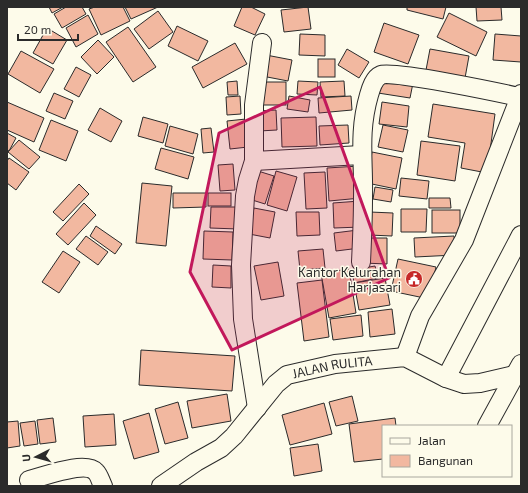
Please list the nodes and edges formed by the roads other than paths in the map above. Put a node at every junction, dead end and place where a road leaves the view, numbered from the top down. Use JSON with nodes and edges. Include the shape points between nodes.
{"nodes":[{"id":1,"x":262,"y":44,"type":"dead end"},
{"id":2,"x":520,"y":96,"type":"edge"},
{"id":3,"x":361,"y":155,"type":"junction"},
{"id":4,"x":254,"y":161,"type":"junction"},
{"id":5,"x":521,"y":235,"type":"edge"},
{"id":6,"x":361,"y":262,"type":"dead end"},
{"id":7,"x":405,"y":357,"type":"junction"},
{"id":8,"x":517,"y":370,"type":"edge"},
{"id":9,"x":446,"y":378,"type":"junction"},
{"id":10,"x":257,"y":408,"type":"junction"},
{"id":11,"x":488,"y":425,"type":"edge"},
{"id":12,"x":30,"y":480,"type":"dead end"},
{"id":13,"x":103,"y":486,"type":"edge"},
{"id":14,"x":161,"y":486,"type":"edge"}],
"edges":[{"from":1,"to":4,"type":"street","via":[[253,111]]},
{"from":2,"to":3,"type":"street","via":[[410,76],[387,73],[381,75],[372,87],[366,108],[362,126]]},
{"from":2,"to":7,"type":"street","via":[[464,240],[420,316]]},
{"from":3,"to":4,"type":"street"},
{"from":3,"to":6,"type":"street"},
{"from":4,"to":10,"type":"street","via":[[245,196],[241,285],[243,319]]},
{"from":5,"to":9,"type":"street"},
{"from":7,"to":9,"type":"street"},
{"from":7,"to":10,"type":"street","name":"JALAN RULITA","via":[[335,364],[287,375],[276,384]]},
{"from":8,"to":9,"type":"street","via":[[480,383],[464,384]]},
{"from":8,"to":11,"type":"street"},
{"from":10,"to":14,"type":"street","name":"JALAN RULITA","via":[[221,448]]},
{"from":12,"to":13,"type":"street","via":[[77,467],[89,467],[96,472]]}]}
